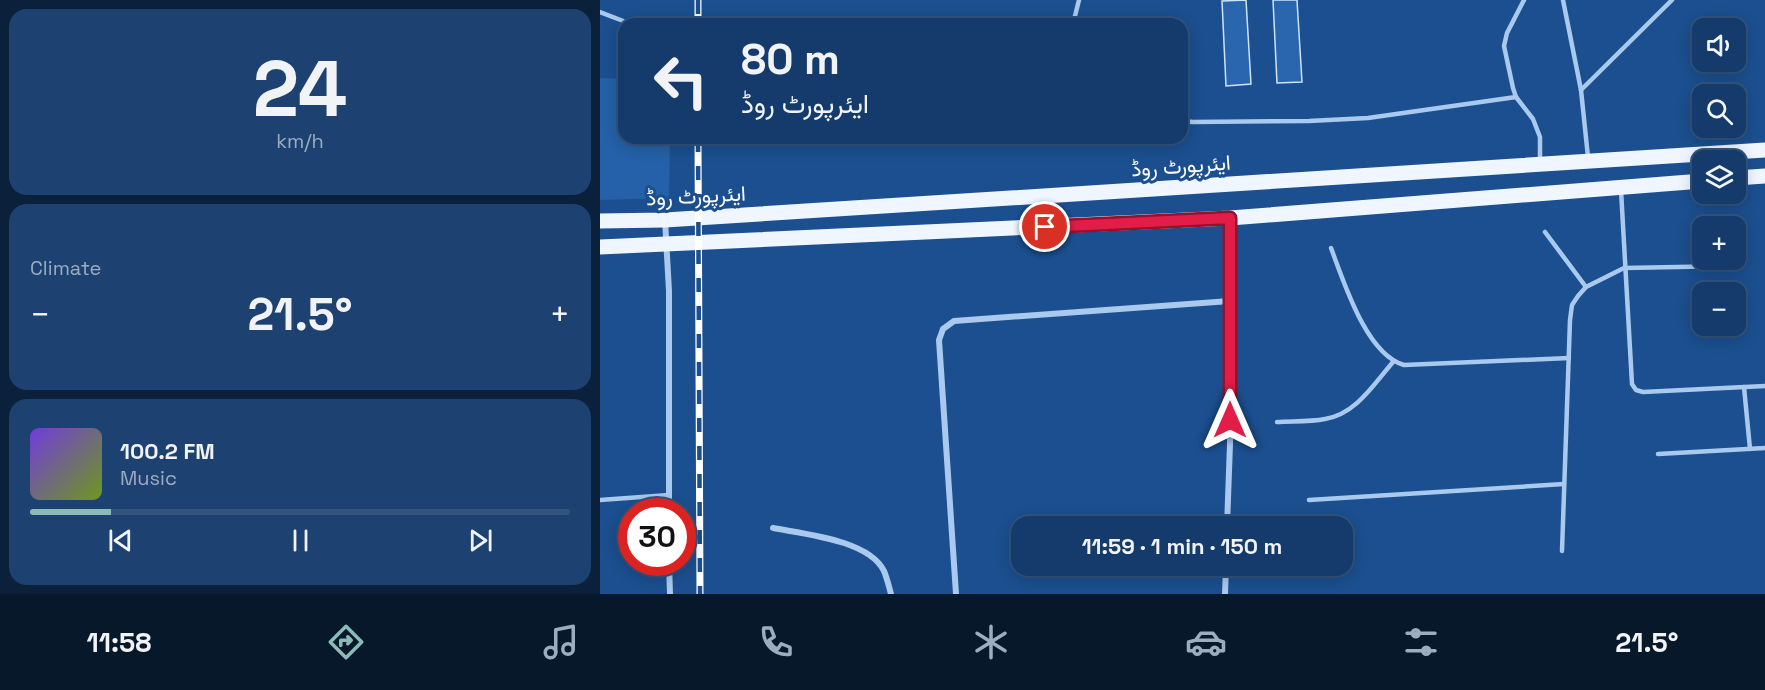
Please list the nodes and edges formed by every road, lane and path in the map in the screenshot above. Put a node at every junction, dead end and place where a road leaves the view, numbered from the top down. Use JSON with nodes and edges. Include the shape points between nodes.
{"nodes":[{"id":1,"x":1079,"y":0,"type":"edge"},
{"id":2,"x":1524,"y":0,"type":"edge"},
{"id":3,"x":1563,"y":0,"type":"edge"},
{"id":4,"x":1672,"y":0,"type":"edge"},
{"id":5,"x":600,"y":12,"type":"edge"},
{"id":6,"x":1074,"y":18,"type":"edge"},
{"id":7,"x":618,"y":19,"type":"edge"},
{"id":8,"x":1581,"y":90,"type":"junction"},
{"id":9,"x":1516,"y":97,"type":"junction"},
{"id":10,"x":1188,"y":121,"type":"edge"},
{"id":11,"x":1765,"y":150,"type":"edge"},
{"id":12,"x":1589,"y":161,"type":"junction"},
{"id":13,"x":1540,"y":164,"type":"junction"},
{"id":14,"x":1765,"y":176,"type":"edge"},
{"id":15,"x":1746,"y":177,"type":"edge"},
{"id":16,"x":1692,"y":182,"type":"edge"},
{"id":17,"x":1621,"y":187,"type":"junction"},
{"id":18,"x":1230,"y":218,"type":"junction"},
{"id":19,"x":665,"y":220,"type":"junction"},
{"id":20,"x":600,"y":221,"type":"edge"},
{"id":21,"x":1545,"y":232,"type":"dead end"},
{"id":22,"x":668,"y":244,"type":"junction"},
{"id":23,"x":600,"y":247,"type":"edge"},
{"id":24,"x":1331,"y":248,"type":"dead end"},
{"id":25,"x":1692,"y":267,"type":"edge"},
{"id":26,"x":1624,"y":268,"type":"junction"},
{"id":27,"x":1586,"y":287,"type":"junction"},
{"id":28,"x":1230,"y":301,"type":"junction"},
{"id":29,"x":1569,"y":358,"type":"junction"},
{"id":30,"x":1392,"y":362,"type":"junction"},
{"id":31,"x":1765,"y":386,"type":"edge"},
{"id":32,"x":1744,"y":387,"type":"junction"},
{"id":33,"x":1277,"y":422,"type":"dead end"},
{"id":34,"x":1765,"y":448,"type":"edge"},
{"id":35,"x":1750,"y":449,"type":"junction"},
{"id":36,"x":1658,"y":454,"type":"dead end"},
{"id":37,"x":1564,"y":483,"type":"junction"},
{"id":38,"x":669,"y":495,"type":"joint"},
{"id":39,"x":600,"y":500,"type":"edge"},
{"id":40,"x":1309,"y":500,"type":"dead end"},
{"id":41,"x":1227,"y":516,"type":"edge"},
{"id":42,"x":772,"y":528,"type":"dead end"},
{"id":43,"x":1562,"y":551,"type":"dead end"},
{"id":44,"x":669,"y":576,"type":"edge"},
{"id":45,"x":1226,"y":576,"type":"edge"},
{"id":46,"x":670,"y":594,"type":"edge"},
{"id":47,"x":891,"y":594,"type":"edge"},
{"id":48,"x":956,"y":594,"type":"edge"},
{"id":49,"x":1225,"y":594,"type":"edge"}],
"edges":[{"from":1,"to":6,"type":"lane"},
{"from":2,"to":9,"type":"lane","via":[[1504,46]]},
{"from":3,"to":8,"type":"lane"},
{"from":4,"to":8,"type":"lane"},
{"from":5,"to":7,"type":"lane"},
{"from":8,"to":12,"type":"lane"},
{"from":9,"to":10,"type":"lane","via":[[1368,118]]},
{"from":9,"to":13,"type":"lane","via":[[1533,119],[1540,137]]},
{"from":11,"to":12,"type":"main road","name":"ایئرپورٹ روڈ"},
{"from":12,"to":13,"type":"main road","name":"ایئرپورٹ روڈ"},
{"from":13,"to":19,"type":"main road","name":"ایئرپورٹ روڈ"},
{"from":14,"to":15,"type":"main road"},
{"from":16,"to":17,"type":"main road"},
{"from":17,"to":18,"type":"main road"},
{"from":17,"to":26,"type":"lane"},
{"from":18,"to":22,"type":"main road"},
{"from":18,"to":28,"type":"street"},
{"from":19,"to":20,"type":"main road","name":"ایئرپورٹ روڈ"},
{"from":19,"to":22,"type":"street"},
{"from":21,"to":27,"type":"lane"},
{"from":22,"to":23,"type":"main road"},
{"from":22,"to":38,"type":"street"},
{"from":24,"to":30,"type":"lane","via":[[1354,309]]},
{"from":25,"to":26,"type":"lane"},
{"from":26,"to":27,"type":"lane"},
{"from":26,"to":32,"type":"lane","via":[[1632,384],[1636,390]]},
{"from":27,"to":29,"type":"lane","via":[[1572,305]]},
{"from":28,"to":41,"type":"street"},
{"from":28,"to":48,"type":"street","via":[[954,321],[943,329],[939,340]]},
{"from":29,"to":30,"type":"lane","via":[[1404,365]]},
{"from":29,"to":37,"type":"lane"},
{"from":30,"to":33,"type":"lane","via":[[1361,399],[1337,416]]},
{"from":31,"to":32,"type":"lane"},
{"from":32,"to":35,"type":"lane"},
{"from":34,"to":35,"type":"lane"},
{"from":35,"to":36,"type":"lane"},
{"from":37,"to":40,"type":"lane"},
{"from":37,"to":43,"type":"lane"},
{"from":38,"to":39,"type":"lane"},
{"from":42,"to":47,"type":"street","via":[[844,542],[866,553],[883,569]]},
{"from":44,"to":46,"type":"street"},
{"from":45,"to":49,"type":"street"}]}
